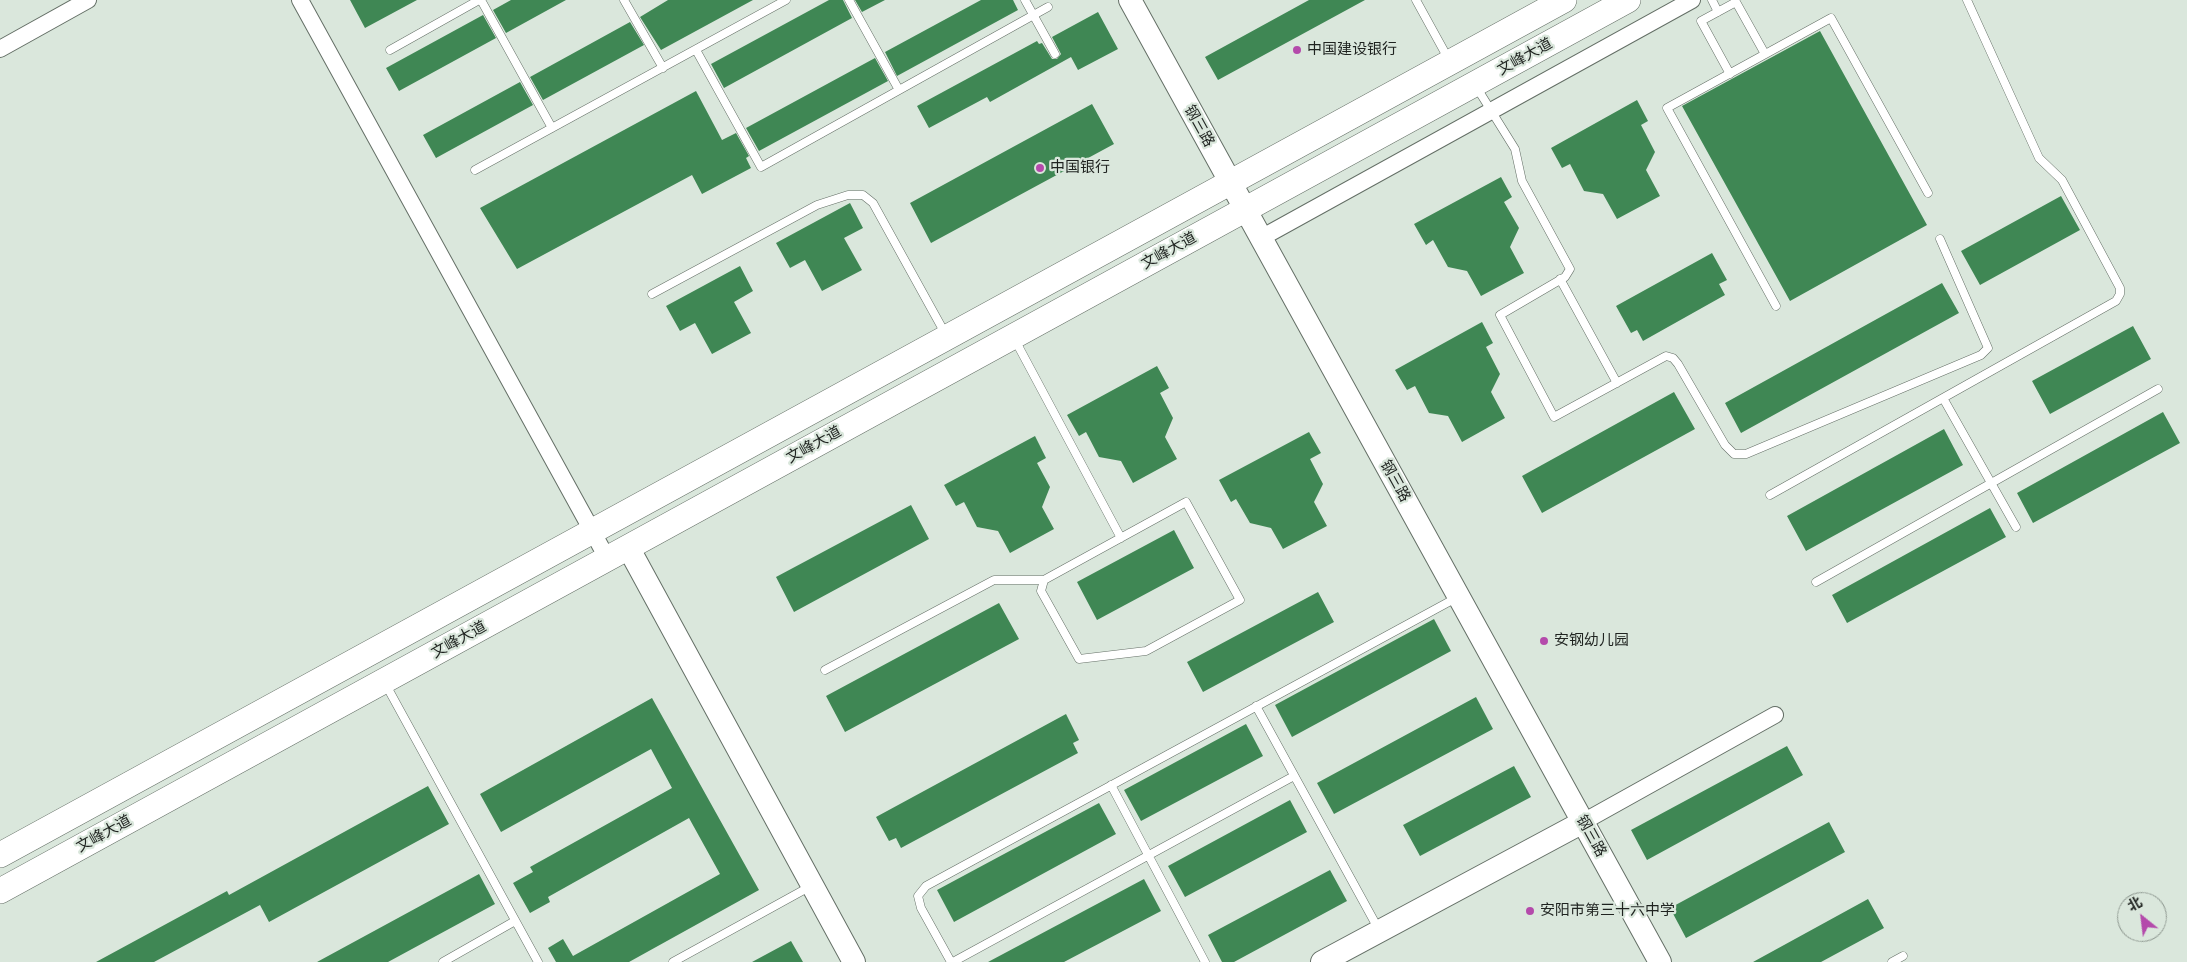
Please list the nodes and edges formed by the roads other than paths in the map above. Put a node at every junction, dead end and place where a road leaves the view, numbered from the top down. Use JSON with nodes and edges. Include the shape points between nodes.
{"nodes":[{"id":1,"x":88,"y":0,"type":"edge"},
{"id":2,"x":300,"y":0,"type":"edge"},
{"id":3,"x":480,"y":0,"type":"edge"},
{"id":4,"x":624,"y":0,"type":"edge"},
{"id":5,"x":786,"y":0,"type":"edge"},
{"id":6,"x":849,"y":0,"type":"edge"},
{"id":7,"x":1025,"y":0,"type":"edge"},
{"id":8,"x":1130,"y":0,"type":"edge"},
{"id":9,"x":1416,"y":0,"type":"edge"},
{"id":10,"x":1564,"y":0,"type":"edge"},
{"id":11,"x":1628,"y":0,"type":"edge"},
{"id":12,"x":1692,"y":0,"type":"edge"},
{"id":13,"x":1712,"y":0,"type":"edge"},
{"id":14,"x":1967,"y":0,"type":"edge"},
{"id":15,"x":1048,"y":7,"type":"dead end"},
{"id":16,"x":1718,"y":12,"type":"junction"},
{"id":17,"x":1033,"y":15,"type":"junction"},
{"id":18,"x":0,"y":48,"type":"edge"},
{"id":19,"x":390,"y":50,"type":"dead end"},
{"id":20,"x":696,"y":50,"type":"junction"},
{"id":21,"x":1055,"y":54,"type":"dead end"},
{"id":22,"x":1765,"y":54,"type":"junction"},
{"id":23,"x":1451,"y":62,"type":"junction"},
{"id":24,"x":663,"y":68,"type":"junction"},
{"id":25,"x":1730,"y":74,"type":"junction"},
{"id":26,"x":1475,"y":84,"type":"junction"},
{"id":27,"x":899,"y":90,"type":"junction"},
{"id":28,"x":1491,"y":110,"type":"junction"},
{"id":29,"x":552,"y":128,"type":"junction"},
{"id":30,"x":474,"y":170,"type":"dead end"},
{"id":31,"x":1230,"y":182,"type":"junction"},
{"id":32,"x":1928,"y":193,"type":"dead end"},
{"id":33,"x":1245,"y":210,"type":"junction"},
{"id":34,"x":1261,"y":238,"type":"junction"},
{"id":35,"x":1940,"y":239,"type":"dead end"},
{"id":36,"x":1560,"y":280,"type":"junction"},
{"id":37,"x":652,"y":294,"type":"dead end"},
{"id":38,"x":1776,"y":306,"type":"dead end"},
{"id":39,"x":1013,"y":336,"type":"junction"},
{"id":40,"x":947,"y":337,"type":"junction"},
{"id":41,"x":1617,"y":383,"type":"junction"},
{"id":42,"x":2158,"y":389,"type":"dead end"},
{"id":43,"x":1943,"y":398,"type":"junction"},
{"id":44,"x":1991,"y":483,"type":"junction"},
{"id":45,"x":1770,"y":495,"type":"dead end"},
{"id":46,"x":2016,"y":528,"type":"dead end"},
{"id":47,"x":592,"y":531,"type":"junction"},
{"id":48,"x":1121,"y":538,"type":"junction"},
{"id":49,"x":617,"y":553,"type":"junction"},
{"id":50,"x":1044,"y":580,"type":"junction"},
{"id":51,"x":1816,"y":582,"type":"dead end"},
{"id":52,"x":1459,"y":596,"type":"junction"},
{"id":53,"x":825,"y":670,"type":"dead end"},
{"id":54,"x":384,"y":681,"type":"junction"},
{"id":55,"x":1256,"y":706,"type":"junction"},
{"id":56,"x":1775,"y":715,"type":"dead end"},
{"id":57,"x":1294,"y":776,"type":"junction"},
{"id":58,"x":1111,"y":785,"type":"junction"},
{"id":59,"x":1583,"y":822,"type":"junction"},
{"id":60,"x":0,"y":855,"type":"edge"},
{"id":61,"x":1149,"y":856,"type":"junction"},
{"id":62,"x":812,"y":886,"type":"junction"},
{"id":63,"x":0,"y":891,"type":"edge"},
{"id":64,"x":515,"y":921,"type":"junction"},
{"id":65,"x":1380,"y":931,"type":"junction"},
{"id":66,"x":1903,"y":956,"type":"dead end"},
{"id":67,"x":444,"y":962,"type":"edge"},
{"id":68,"x":538,"y":962,"type":"edge"},
{"id":69,"x":673,"y":962,"type":"edge"},
{"id":70,"x":854,"y":962,"type":"edge"},
{"id":71,"x":952,"y":962,"type":"edge"},
{"id":72,"x":1205,"y":962,"type":"edge"},
{"id":73,"x":1322,"y":962,"type":"edge"},
{"id":74,"x":1660,"y":962,"type":"edge"},
{"id":75,"x":1892,"y":962,"type":"edge"}],
"edges":[{"from":1,"to":18,"type":"street"},
{"from":2,"to":47,"type":"street"},
{"from":3,"to":19,"type":"lane"},
{"from":3,"to":29,"type":"lane"},
{"from":4,"to":24,"type":"lane"},
{"from":5,"to":20,"type":"lane"},
{"from":6,"to":27,"type":"lane"},
{"from":7,"to":17,"type":"lane"},
{"from":8,"to":31,"type":"street","name":"钢三路"},
{"from":9,"to":23,"type":"lane"},
{"from":10,"to":23,"type":"main road","name":"文峰大道"},
{"from":11,"to":26,"type":"main road","name":"文峰大道"},
{"from":12,"to":28,"type":"street"},
{"from":13,"to":16,"type":"lane"},
{"from":14,"to":43,"type":"lane","via":[[2039,158],[2062,180],[2120,288],[2120,294],[2116,301]]},
{"from":15,"to":17,"type":"lane"},
{"from":16,"to":22,"type":"lane","via":[[1736,2]]},
{"from":16,"to":25,"type":"lane","via":[[1701,21]]},
{"from":17,"to":21,"type":"lane"},
{"from":17,"to":27,"type":"lane"},
{"from":20,"to":24,"type":"lane"},
{"from":20,"to":27,"type":"lane","via":[[761,167]]},
{"from":22,"to":25,"type":"lane"},
{"from":22,"to":32,"type":"lane","via":[[1831,18]]},
{"from":23,"to":31,"type":"main road","name":"文峰大道"},
{"from":24,"to":29,"type":"lane"},
{"from":25,"to":38,"type":"lane","via":[[1667,108]]},
{"from":26,"to":28,"type":"lane"},
{"from":26,"to":33,"type":"main road","name":"文峰大道"},
{"from":28,"to":34,"type":"street"},
{"from":28,"to":36,"type":"lane","via":[[1515,149],[1522,181],[1570,269]]},
{"from":29,"to":30,"type":"lane"},
{"from":31,"to":33,"type":"street","name":"钢三路"},
{"from":31,"to":40,"type":"main road","name":"文峰大道"},
{"from":33,"to":34,"type":"street","name":"钢三路"},
{"from":33,"to":39,"type":"main road","name":"文峰大道"},
{"from":34,"to":52,"type":"street","name":"钢三路"},
{"from":35,"to":41,"type":"lane","via":[[1988,348],[1981,355],[1746,454],[1734,454],[1725,446],[1673,358],[1666,356]]},
{"from":36,"to":41,"type":"lane"},
{"from":36,"to":41,"type":"lane","via":[[1500,315],[1554,417]]},
{"from":37,"to":40,"type":"lane","via":[[817,205],[848,195],[863,195],[873,202]]},
{"from":39,"to":48,"type":"lane"},
{"from":39,"to":49,"type":"main road","name":"文峰大道"},
{"from":40,"to":47,"type":"main road","name":"文峰大道"},
{"from":42,"to":44,"type":"lane"},
{"from":43,"to":44,"type":"lane"},
{"from":43,"to":45,"type":"lane"},
{"from":44,"to":46,"type":"lane"},
{"from":44,"to":51,"type":"lane"},
{"from":47,"to":49,"type":"street"},
{"from":47,"to":60,"type":"main road","name":"文峰大道"},
{"from":48,"to":50,"type":"lane"},
{"from":48,"to":50,"type":"lane","via":[[1186,502],[1240,600],[1146,651],[1078,659],[1041,591]]},
{"from":49,"to":54,"type":"main road","name":"文峰大道"},
{"from":49,"to":62,"type":"street"},
{"from":50,"to":53,"type":"lane","via":[[994,580]]},
{"from":52,"to":55,"type":"lane"},
{"from":52,"to":59,"type":"street","name":"钢三路"},
{"from":54,"to":63,"type":"main road","name":"文峰大道"},
{"from":54,"to":64,"type":"lane"},
{"from":55,"to":57,"type":"lane"},
{"from":55,"to":58,"type":"lane"},
{"from":56,"to":59,"type":"street"},
{"from":57,"to":61,"type":"lane"},
{"from":57,"to":65,"type":"lane"},
{"from":58,"to":61,"type":"lane"},
{"from":58,"to":71,"type":"lane","via":[[926,886],[918,896],[921,908]]},
{"from":59,"to":65,"type":"street"},
{"from":59,"to":74,"type":"street","name":"钢三路"},
{"from":61,"to":71,"type":"lane"},
{"from":61,"to":72,"type":"lane"},
{"from":62,"to":69,"type":"lane"},
{"from":62,"to":70,"type":"street"},
{"from":64,"to":67,"type":"lane"},
{"from":64,"to":68,"type":"lane"},
{"from":65,"to":73,"type":"street"},
{"from":66,"to":75,"type":"lane"}]}
